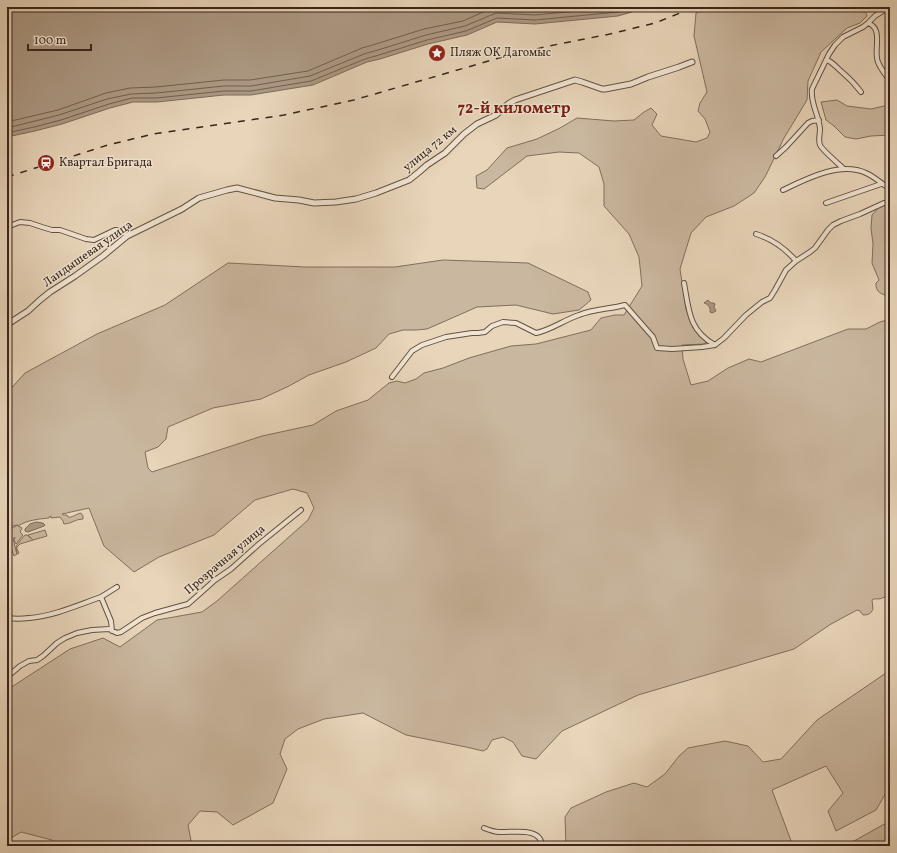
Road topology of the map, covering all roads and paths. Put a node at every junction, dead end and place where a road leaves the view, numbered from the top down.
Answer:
1 (889, 9) edge
2 (868, 23) junction
3 (827, 60) junction
4 (692, 62) dead end
5 (890, 81) edge
6 (861, 92) dead end
7 (819, 120) junction
8 (776, 156) dead end
9 (844, 169) junction
10 (881, 184) junction
11 (890, 189) edge
12 (783, 190) dead end
13 (298, 200) joint
14 (826, 203) dead end
15 (890, 203) edge
16 (7, 227) edge
17 (756, 234) dead end
18 (127, 236) junction
19 (796, 261) junction
20 (684, 283) dead end
21 (7, 323) edge
22 (715, 345) junction
23 (392, 377) dead end
24 (301, 510) dead end
25 (117, 587) dead end
26 (101, 597) junction
27 (7, 618) edge
28 (112, 631) junction
29 (7, 678) edge
30 (484, 828) dead end
31 (542, 846) edge

1 - 2 street
2 - 3 street
2 - 5 street
3 - 6 street
3 - 7 street
4 - 13 street, улица 72 км
7 - 8 street
7 - 9 street
9 - 10 street
9 - 12 street
10 - 11 street
10 - 14 street
13 - 18 street, Ландышевая улица
15 - 19 street
16 - 18 street
17 - 19 street
18 - 21 street, Ландышевая улица
19 - 22 street
20 - 22 street
22 - 23 street
24 - 28 street, Прозрачная улица
25 - 26 street
26 - 27 street
26 - 28 street
28 - 29 street, Прозрачная улица
30 - 31 street

